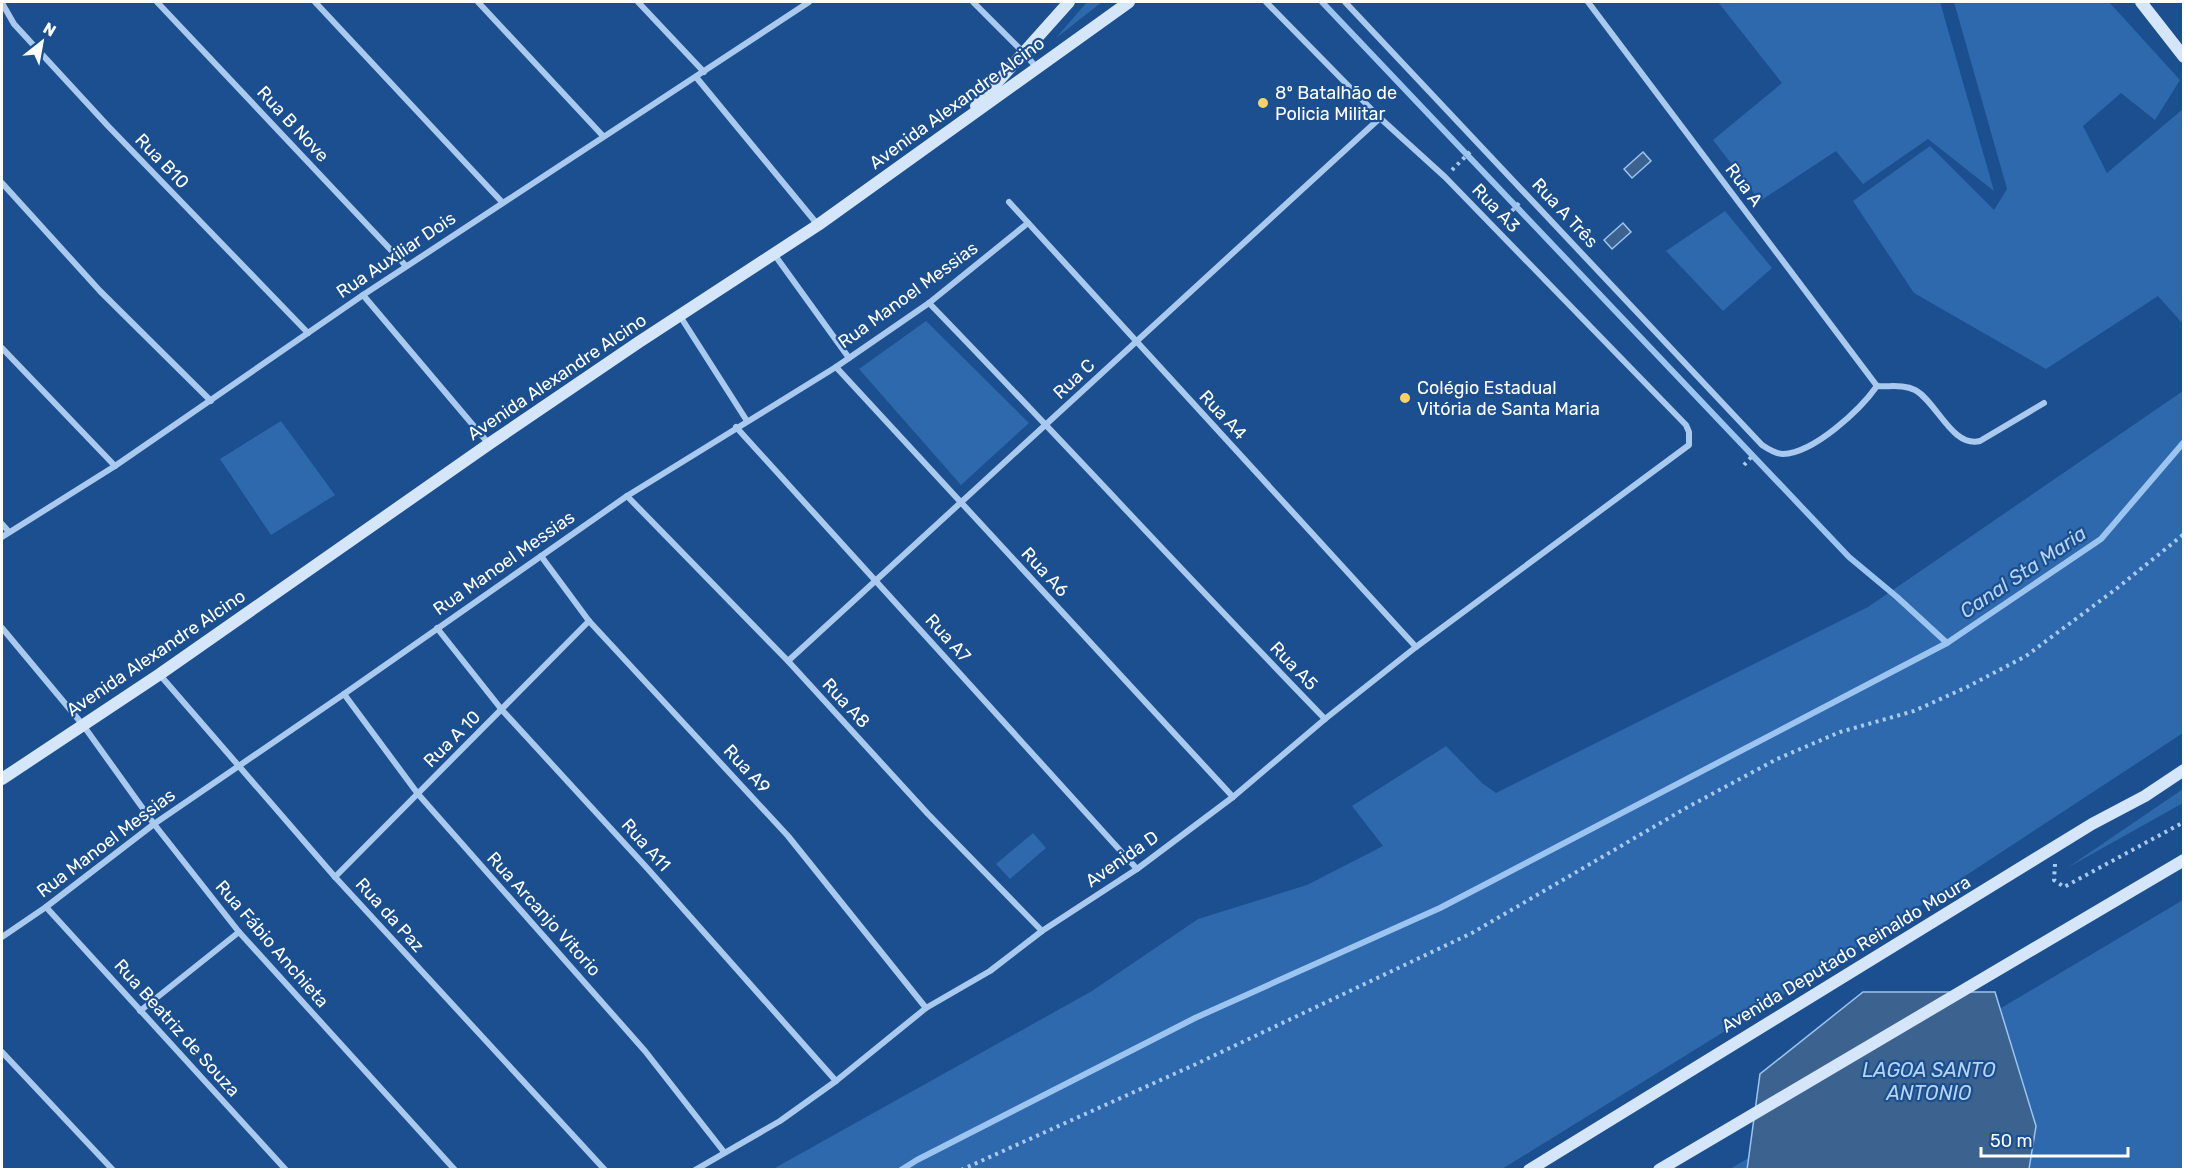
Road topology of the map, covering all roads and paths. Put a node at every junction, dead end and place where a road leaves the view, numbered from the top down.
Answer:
1 (157, 2) edge
2 (315, 2) edge
3 (478, 2) edge
4 (638, 2) edge
5 (809, 2) edge
6 (973, 2) edge
7 (1069, 2) edge
8 (1129, 2) edge
9 (1266, 2) edge
10 (1346, 2) edge
11 (1588, 2) edge
12 (2141, 2) edge
13 (2, 3) edge
14 (799, 4) edge
15 (1023, 52) junction
16 (2184, 57) edge
17 (1037, 68) junction
18 (704, 72) junction
19 (696, 77) junction
20 (1380, 118) junction
21 (964, 120) junction
22 (603, 136) junction
23 (1479, 143) junction
24 (1445, 177) junction
25 (2, 183) edge
26 (1527, 195) junction
27 (502, 202) junction
28 (1009, 202) dead end
29 (1028, 223) junction
30 (818, 225) junction
31 (1495, 229) junction
32 (774, 254) junction
33 (406, 266) junction
34 (363, 295) junction
35 (929, 303) junction
36 (680, 316) junction
37 (308, 333) junction
38 (1136, 342) junction
39 (2, 348) edge
40 (849, 358) junction
41 (836, 368) junction
42 (1877, 386) junction
43 (211, 401) junction
44 (2044, 403) dead end
45 (747, 421) junction
46 (1046, 424) junction
47 (736, 428) junction
48 (489, 444) junction
49 (115, 466) junction
50 (627, 496) junction
51 (961, 502) junction
52 (2, 525) edge
53 (9, 532) junction
54 (2184, 534) edge
55 (2, 537) edge
56 (541, 556) junction
57 (875, 581) junction
58 (589, 621) junction
59 (436, 628) junction
60 (3, 631) edge
61 (1416, 647) junction
62 (788, 661) junction
63 (160, 674) junction
64 (344, 694) junction
65 (502, 710) junction
66 (1325, 719) junction
67 (83, 724) junction
68 (239, 765) junction
69 (2184, 770) edge
70 (2, 779) edge
71 (418, 794) junction
72 (1233, 796) junction
73 (2184, 822) edge
74 (154, 824) junction
75 (2064, 858) dead end
76 (2184, 860) edge
77 (1137, 869) junction
78 (335, 877) junction
79 (46, 907) junction
80 (1042, 931) junction
81 (239, 932) junction
82 (2, 937) edge
83 (926, 1008) junction
84 (140, 1011) junction
85 (2, 1052) edge
86 (836, 1081) junction
87 (724, 1152) junction
88 (113, 1170) edge
89 (286, 1170) edge
90 (455, 1170) edge
91 (605, 1170) edge
92 (695, 1170) edge
93 (961, 1170) edge
94 (1529, 1170) edge
95 (1659, 1170) edge

1 - 33 street, Rua B Nove
2 - 27 street
3 - 22 street
4 - 18 street
5 - 14 street, Rua Auxiliar Dois
6 - 15 street
7 - 15 street
8 - 17 street, Avenida Alexandre Alcino
9 - 20 street, Rua A3
10 - 23 street, Rua A Três
11 - 42 street, Rua A
12 - 16 street
13 - 37 street, Rua B10
14 - 18 street, Rua Auxiliar Dois
15 - 17 street
15 - 21 street
17 - 21 street, Avenida Alexandre Alcino
18 - 19 street, Rua Auxiliar Dois
19 - 22 street, Rua Auxiliar Dois
19 - 30 street
20 - 24 street, Rua A3
20 - 38 street, Rua C
21 - 30 street, Avenida Alexandre Alcino
22 - 27 street, Rua Auxiliar Dois
23 - 24 path
23 - 26 street, Rua A Três
24 - 31 street, Rua A3
25 - 43 street
26 - 31 path
26 - 42 street, Rua A Três
27 - 33 street, Rua Auxiliar Dois
28 - 29 street, Rua A4
29 - 35 street, Rua Manoel Messias
29 - 38 street, Rua A4
30 - 32 street, Avenida Alexandre Alcino
31 - 61 street, Rua A3
32 - 36 street, Avenida Alexandre Alcino
32 - 40 street
33 - 34 street, Rua Auxiliar Dois
34 - 37 street, Rua Auxiliar Dois
34 - 48 street
35 - 40 street, Rua Manoel Messias
35 - 46 street, Rua A5
36 - 45 street
36 - 48 street, Avenida Alexandre Alcino
37 - 43 street, Rua Auxiliar Dois
38 - 46 street, Rua C
38 - 61 street, Rua A4
39 - 49 street
40 - 41 street, Rua Manoel Messias
41 - 45 street, Rua Manoel Messias
41 - 51 street, Rua A6
42 - 44 street
43 - 49 street, Rua Auxiliar Dois
45 - 47 street, Rua Manoel Messias
46 - 51 street, Rua C
46 - 66 street, Rua A5
47 - 50 street, Rua Manoel Messias
47 - 57 street, Rua A7
48 - 63 street, Avenida Alexandre Alcino
49 - 53 street, Rua Auxiliar Dois
50 - 56 street, Rua Manoel Messias
50 - 62 street, Rua A8
51 - 57 street, Rua C
51 - 72 street, Rua A6
52 - 53 street
53 - 55 street, Rua Auxiliar Dois
54 - 93 path
56 - 58 street, Rua A9
56 - 59 street, Rua Manoel Messias
57 - 62 street, Rua C
57 - 77 street, Rua A7
58 - 65 street, Rua A 10
58 - 83 street, Rua A9
59 - 64 street, Rua Manoel Messias
59 - 65 street, Rua A11
60 - 67 street, Rua Fábio Anchieta
61 - 66 street
62 - 80 street, Rua A8
63 - 67 street, Avenida Alexandre Alcino
63 - 68 street, Rua da Paz
64 - 68 street, Rua Manoel Messias
64 - 71 street, Rua Arcanjo Vitorio
65 - 71 street, Rua A 10
65 - 86 street, Rua A11
66 - 72 street, Avenida D
67 - 70 street, Avenida Alexandre Alcino
67 - 74 street, Rua Fábio Anchieta
68 - 74 street, Rua Manoel Messias
68 - 78 street, Rua da Paz
69 - 94 street, Avenida Deputado Reinaldo Moura
71 - 78 street, Rua A 10
71 - 87 street, Rua Arcanjo Vitorio
72 - 77 street, Avenida D
73 - 75 path
74 - 79 street, Rua Manoel Messias
74 - 81 street, Rua Fábio Anchieta
76 - 95 street
77 - 80 street, Avenida D
78 - 91 street, Rua da Paz
79 - 82 street, Rua Manoel Messias
79 - 84 street, Rua Beatriz de Souza
80 - 83 street, Avenida D
81 - 84 street
81 - 90 street, Rua Fábio Anchieta
83 - 86 street, Avenida D
84 - 89 street, Rua Beatriz de Souza
85 - 88 street
86 - 87 street, Avenida D
87 - 92 street, Avenida D

